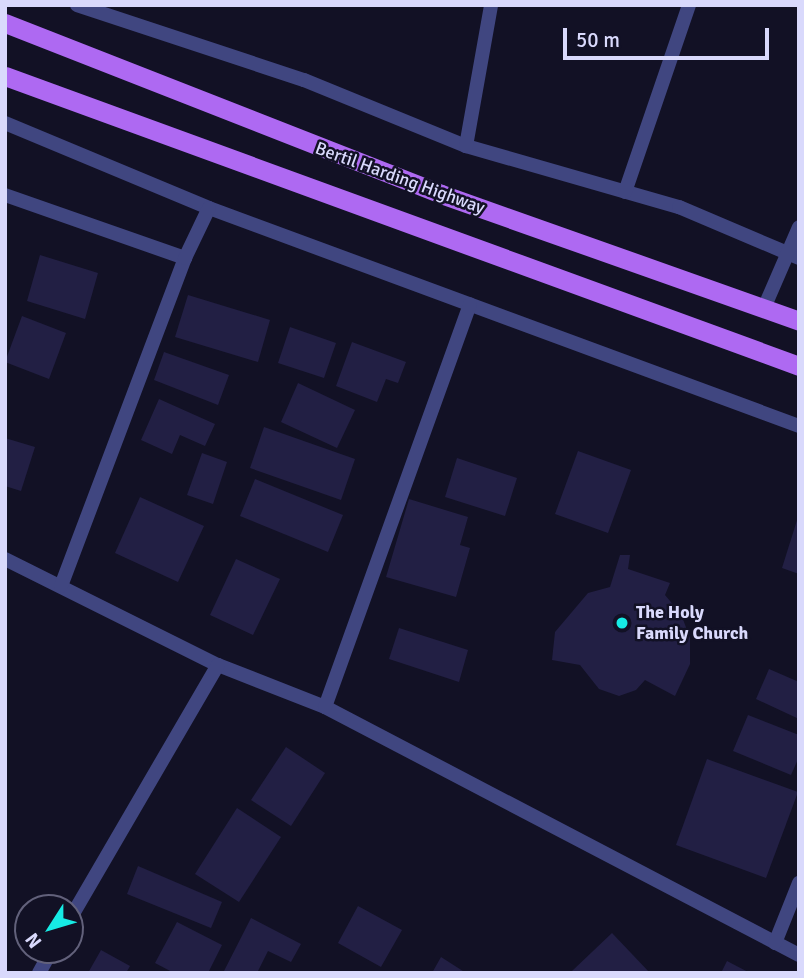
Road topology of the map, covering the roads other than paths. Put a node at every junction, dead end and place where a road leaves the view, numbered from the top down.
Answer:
1 (77, 5) edge
2 (491, 5) edge
3 (689, 5) edge
4 (5, 23) edge
5 (5, 76) edge
6 (5, 123) edge
7 (466, 146) junction
8 (625, 192) junction
9 (5, 195) edge
10 (209, 208) junction
11 (799, 227) edge
12 (793, 255) edge
13 (185, 258) junction
14 (470, 304) junction
15 (764, 308) junction
16 (799, 321) edge
17 (799, 366) edge
18 (799, 426) edge
19 (5, 559) edge
20 (61, 586) junction
21 (218, 665) junction
22 (325, 707) junction
23 (799, 883) edge
24 (84, 895) edge
25 (775, 943) junction
26 (799, 956) edge

1 - 7 street
2 - 7 street
3 - 8 street
4 - 15 main road, Bertil Harding Highway
5 - 17 main road
6 - 10 street
7 - 8 street
8 - 12 street
9 - 13 street
10 - 13 street
10 - 14 street
11 - 12 street
12 - 15 street
13 - 20 street
14 - 18 street
14 - 22 street
15 - 16 main road, Bertil Harding Highway
19 - 20 street
20 - 21 street
21 - 22 street
21 - 24 street
22 - 25 street
23 - 25 street
25 - 26 street

